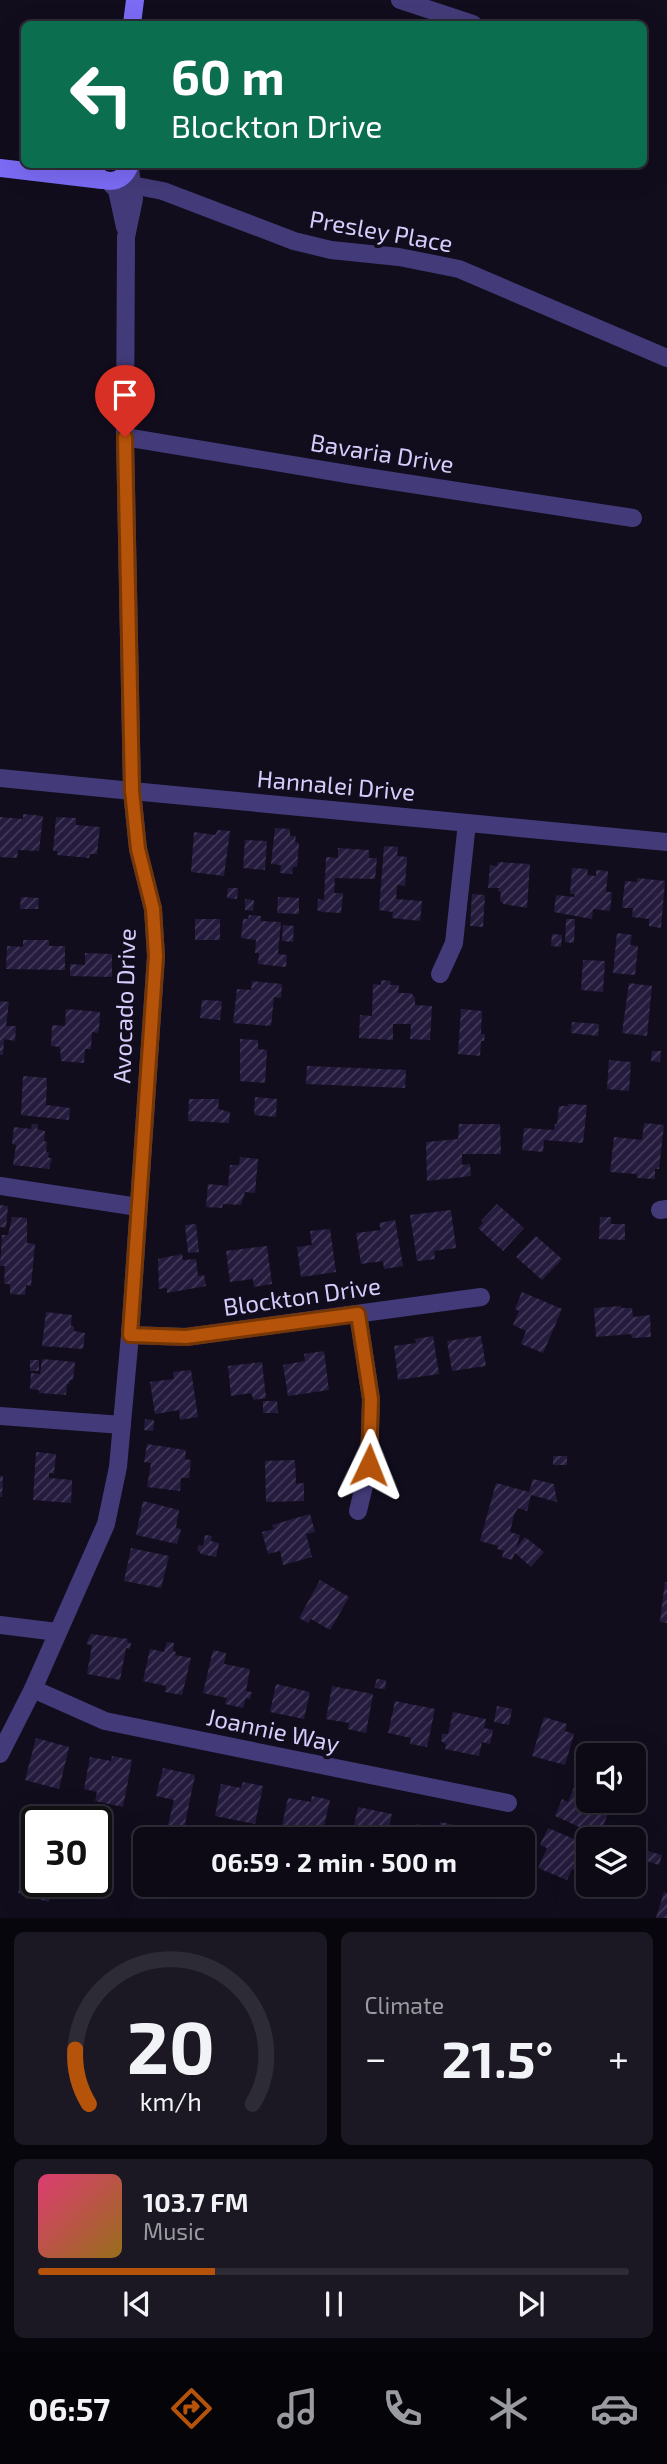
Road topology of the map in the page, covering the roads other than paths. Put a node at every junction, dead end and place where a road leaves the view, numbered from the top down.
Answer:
1 (135, 0) edge
2 (400, 0) edge
3 (132, 21) edge
4 (464, 21) edge
5 (21, 165) edge
6 (1, 168) edge
7 (92, 168) edge
8 (131, 171) edge
9 (109, 181) junction
10 (126, 237) junction
11 (667, 358) edge
12 (125, 437) junction
13 (633, 518) dead end
14 (0, 778) edge
15 (132, 791) junction
16 (467, 823) junction
17 (667, 842) edge
18 (440, 974) dead end
19 (0, 1186) edge
20 (138, 1207) junction
21 (481, 1297) dead end
22 (358, 1314) junction
23 (130, 1335) junction
24 (0, 1416) edge
25 (122, 1425) junction
26 (358, 1511) dead end
27 (0, 1625) edge
28 (57, 1632) junction
29 (33, 1689) junction
30 (0, 1754) edge
31 (508, 1803) dead end

1 - 3 main road
2 - 4 street
5 - 6 main road
6 - 9 main road
7 - 9 main road
8 - 9 main road
8 - 10 street, Avocado Drive
8 - 11 street, Presley Place
9 - 10 street, Avocado Drive
10 - 12 street, Avocado Drive
12 - 13 street, Bavaria Drive
12 - 15 street, Avocado Drive
14 - 15 street, Hannalei Drive
15 - 16 street, Hannalei Drive
15 - 20 street, Avocado Drive
16 - 17 street, Hannalei Drive
16 - 18 street
19 - 20 street
20 - 23 street, Avocado Drive
21 - 22 street, Blockton Drive
22 - 23 street, Blockton Drive
22 - 26 street
23 - 25 street, Avocado Drive
24 - 25 street
25 - 28 street, Avocado Drive
27 - 28 street
28 - 29 street, Avocado Drive
29 - 30 street, Avocado Drive
29 - 31 street, Joannie Way

